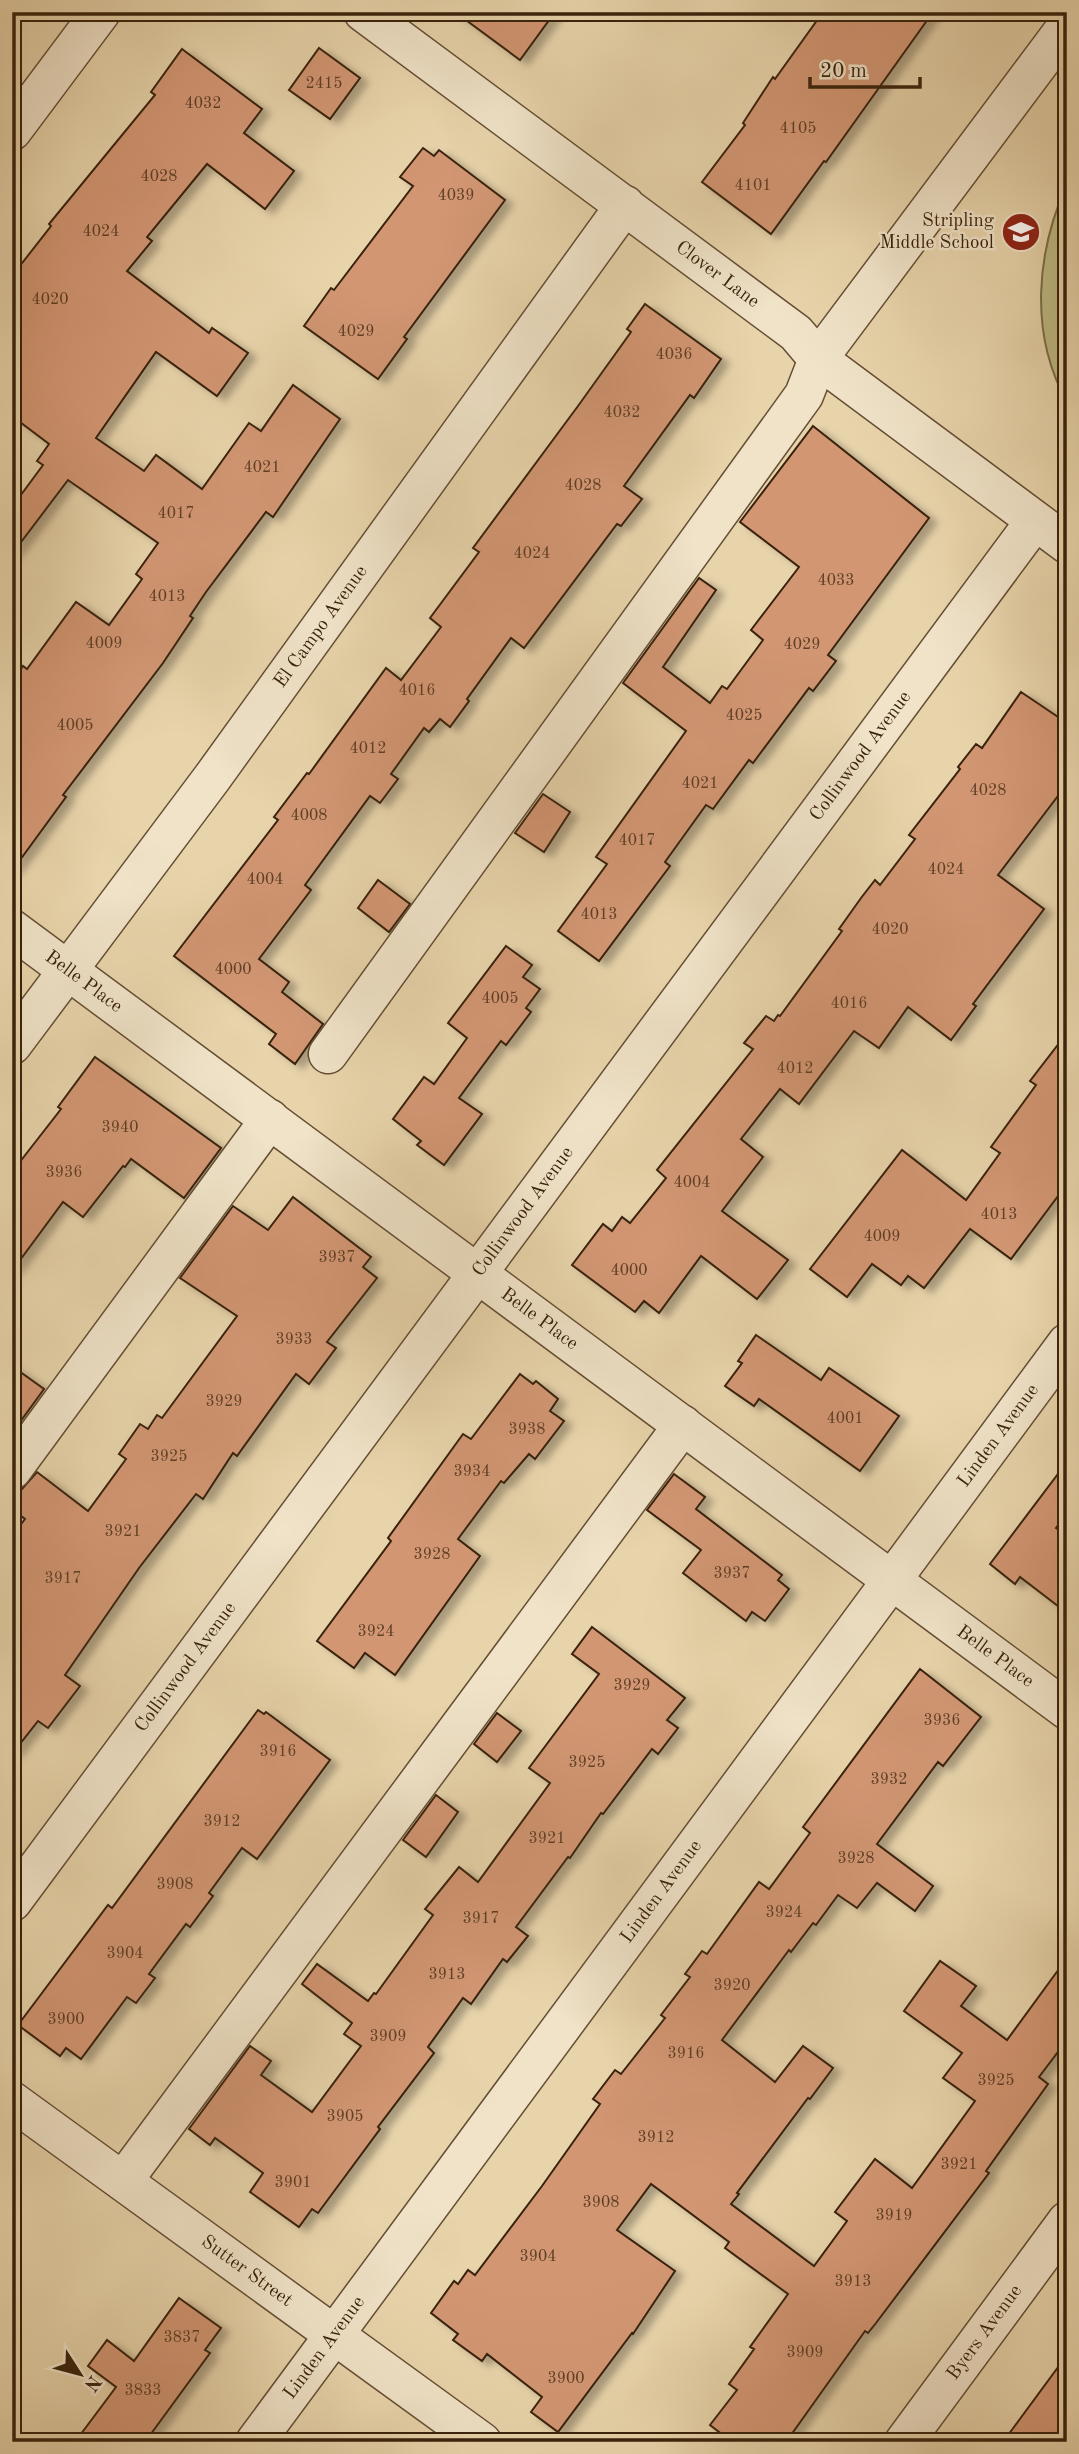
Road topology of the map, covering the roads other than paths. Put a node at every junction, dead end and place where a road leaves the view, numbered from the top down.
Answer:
1 (101, 12) edge
2 (363, 12) edge
3 (1067, 26) edge
4 (12, 131) edge
5 (625, 205) junction
6 (818, 359) junction
7 (1035, 521) junction
8 (1067, 544) edge
9 (12, 929) edge
10 (68, 970) junction
11 (12, 1045) edge
12 (328, 1054) dead end
13 (270, 1119) junction
14 (478, 1274) junction
15 (1067, 1343) edge
16 (683, 1425) junction
17 (12, 1470) edge
18 (892, 1580) junction
19 (1067, 1710) edge
20 (12, 1902) edge
21 (12, 2101) edge
22 (123, 2182) junction
23 (1067, 2221) edge
24 (334, 2335) junction
25 (256, 2442) edge
26 (482, 2442) edge
27 (904, 2442) edge

1 - 4 street
2 - 5 street, Clover Lane
3 - 6 street
5 - 6 street, Clover Lane
5 - 10 street, El Campo Avenue
6 - 7 street, Clover Lane
6 - 12 street
7 - 8 street, Clover Lane
7 - 14 street, Collinwood Avenue
9 - 10 street, Belle Place
10 - 11 street, El Campo Avenue
10 - 13 street, Belle Place
13 - 14 street, Belle Place
13 - 17 street
14 - 16 street, Belle Place
14 - 20 street, Collinwood Avenue
15 - 18 street, Linden Avenue
16 - 18 street, Belle Place
16 - 22 street
18 - 19 street, Belle Place
18 - 24 street, Linden Avenue
21 - 22 street, Sutter Street
22 - 24 street, Sutter Street
23 - 27 street, Byers Avenue
24 - 25 street, Linden Avenue
24 - 26 street, Sutter Street

